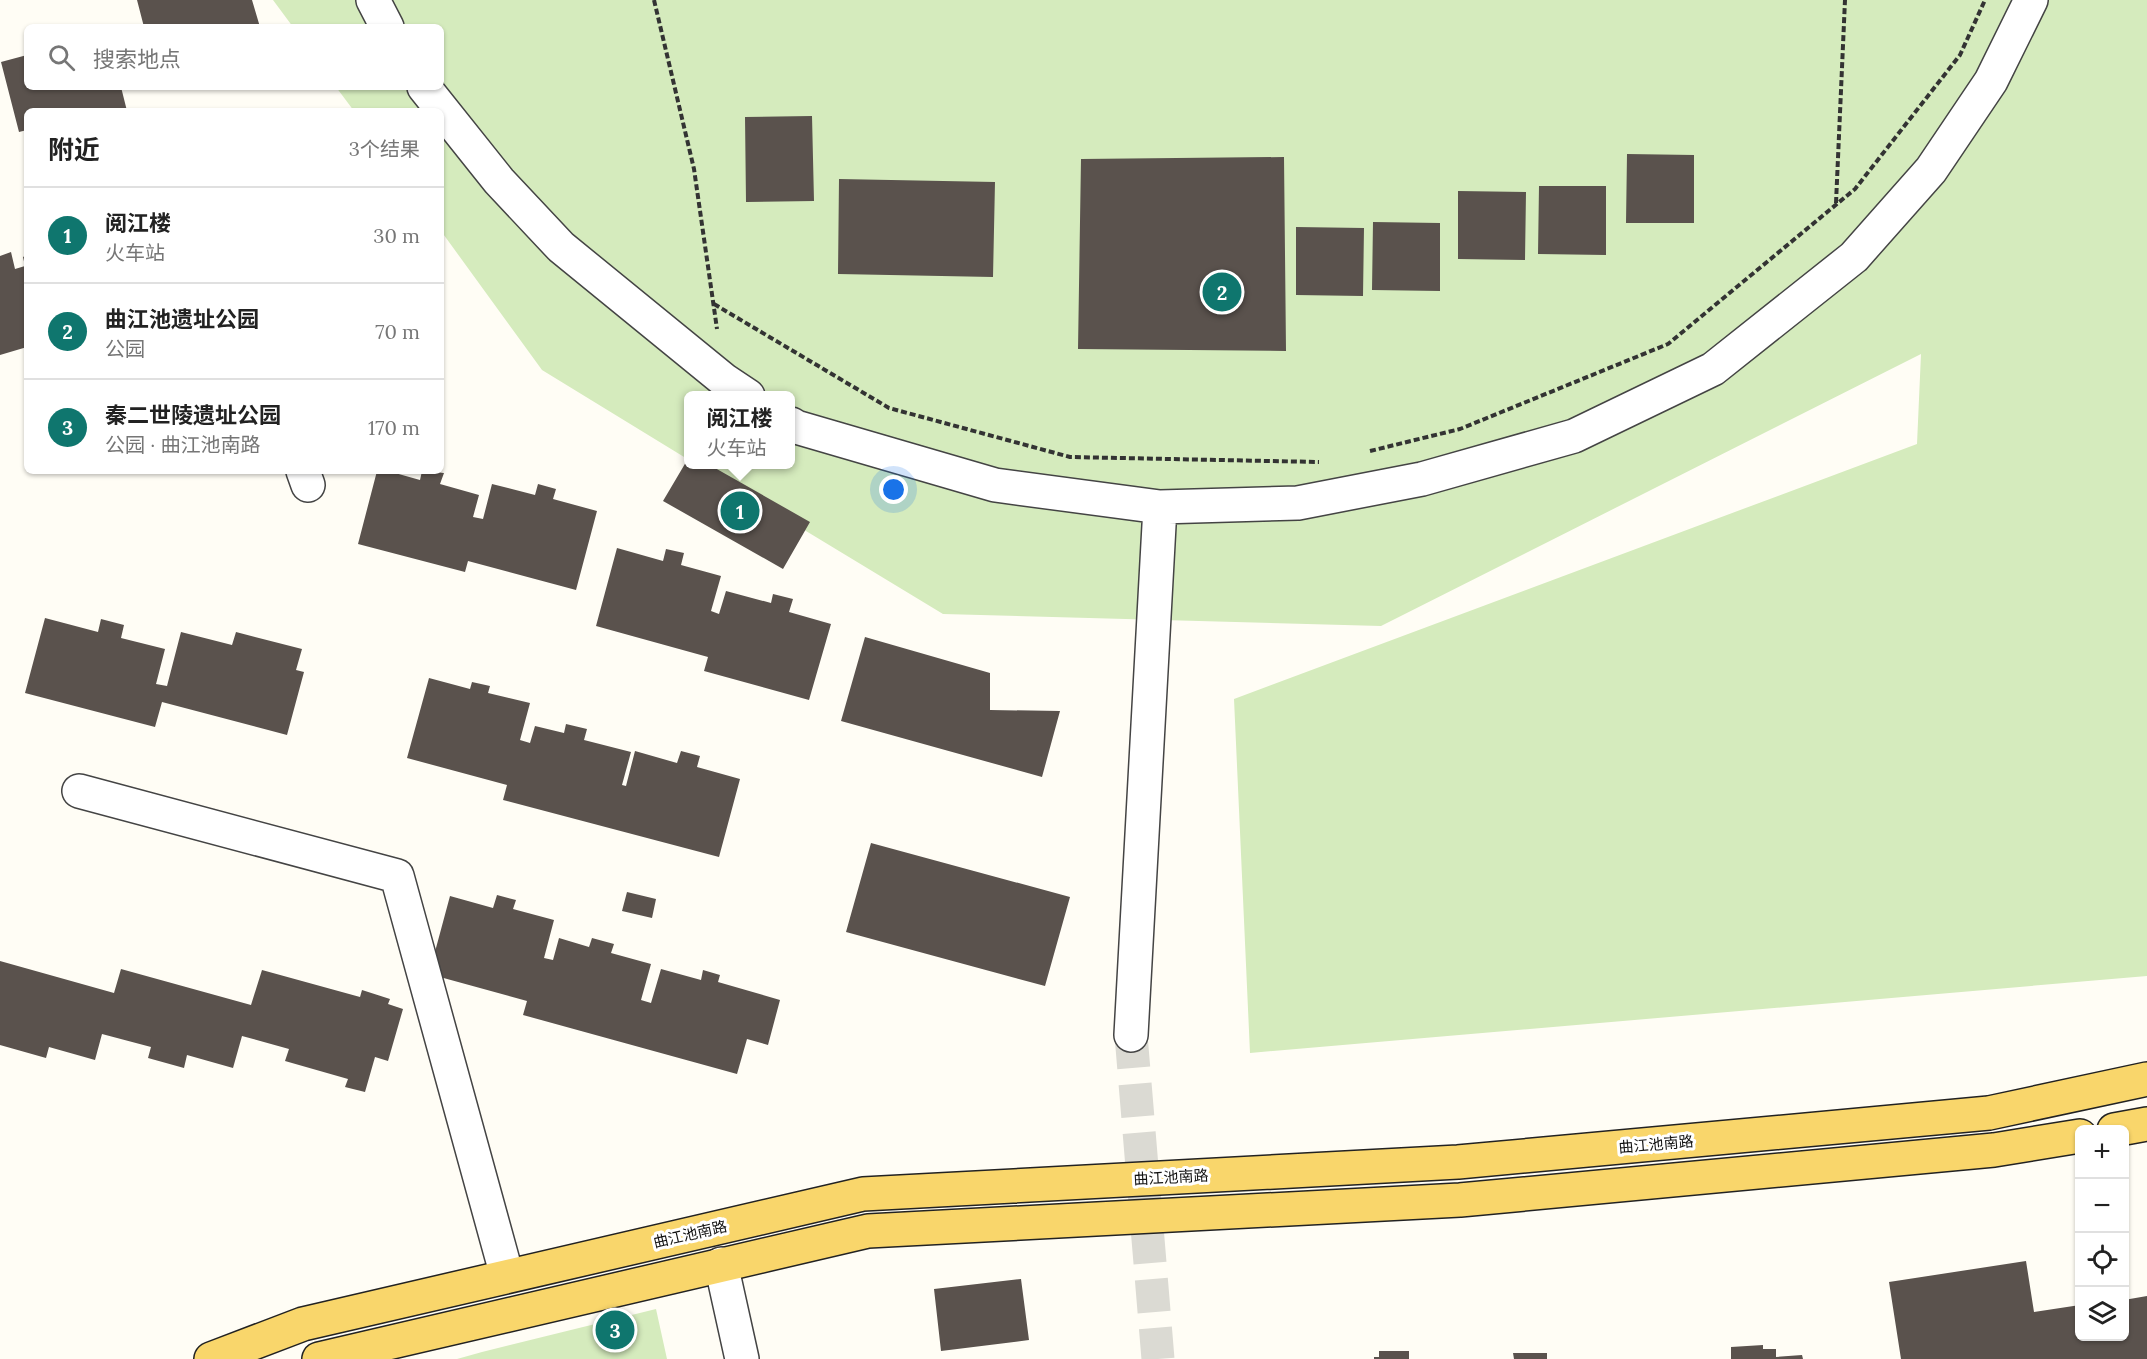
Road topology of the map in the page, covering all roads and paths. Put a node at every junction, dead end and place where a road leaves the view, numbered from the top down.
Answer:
1 (374, 0) edge
2 (654, 0) edge
3 (1845, 0) edge
4 (1985, 0) edge
5 (2031, 0) edge
6 (386, 24) edge
7 (426, 90) edge
8 (441, 108) edge
9 (444, 112) edge
10 (1836, 204) junction
11 (714, 304) junction
12 (736, 388) edge
13 (795, 426) edge
14 (1361, 454) dead end
15 (1328, 462) dead end
16 (1160, 507) junction
17 (79, 791) dead end
18 (1131, 1035) tunnel mouth
19 (2147, 1079) edge
20 (2147, 1124) edge
21 (2129, 1127) edge
22 (2075, 1137) edge
23 (721, 1264) junction
24 (507, 1276) junction
25 (735, 1358) edge
26 (211, 1359) edge
27 (319, 1359) edge

1 - 6 street
2 - 11 path
3 - 10 path
4 - 10 path
5 - 16 street
7 - 8 street
9 - 12 street
10 - 14 path
11 - 12 path
11 - 15 path
13 - 16 street
16 - 18 street
17 - 24 street
19 - 24 main road, 曲江池南路
20 - 21 main road
22 - 23 main road
23 - 25 street
23 - 27 main road
24 - 26 main road, 曲江池南路

